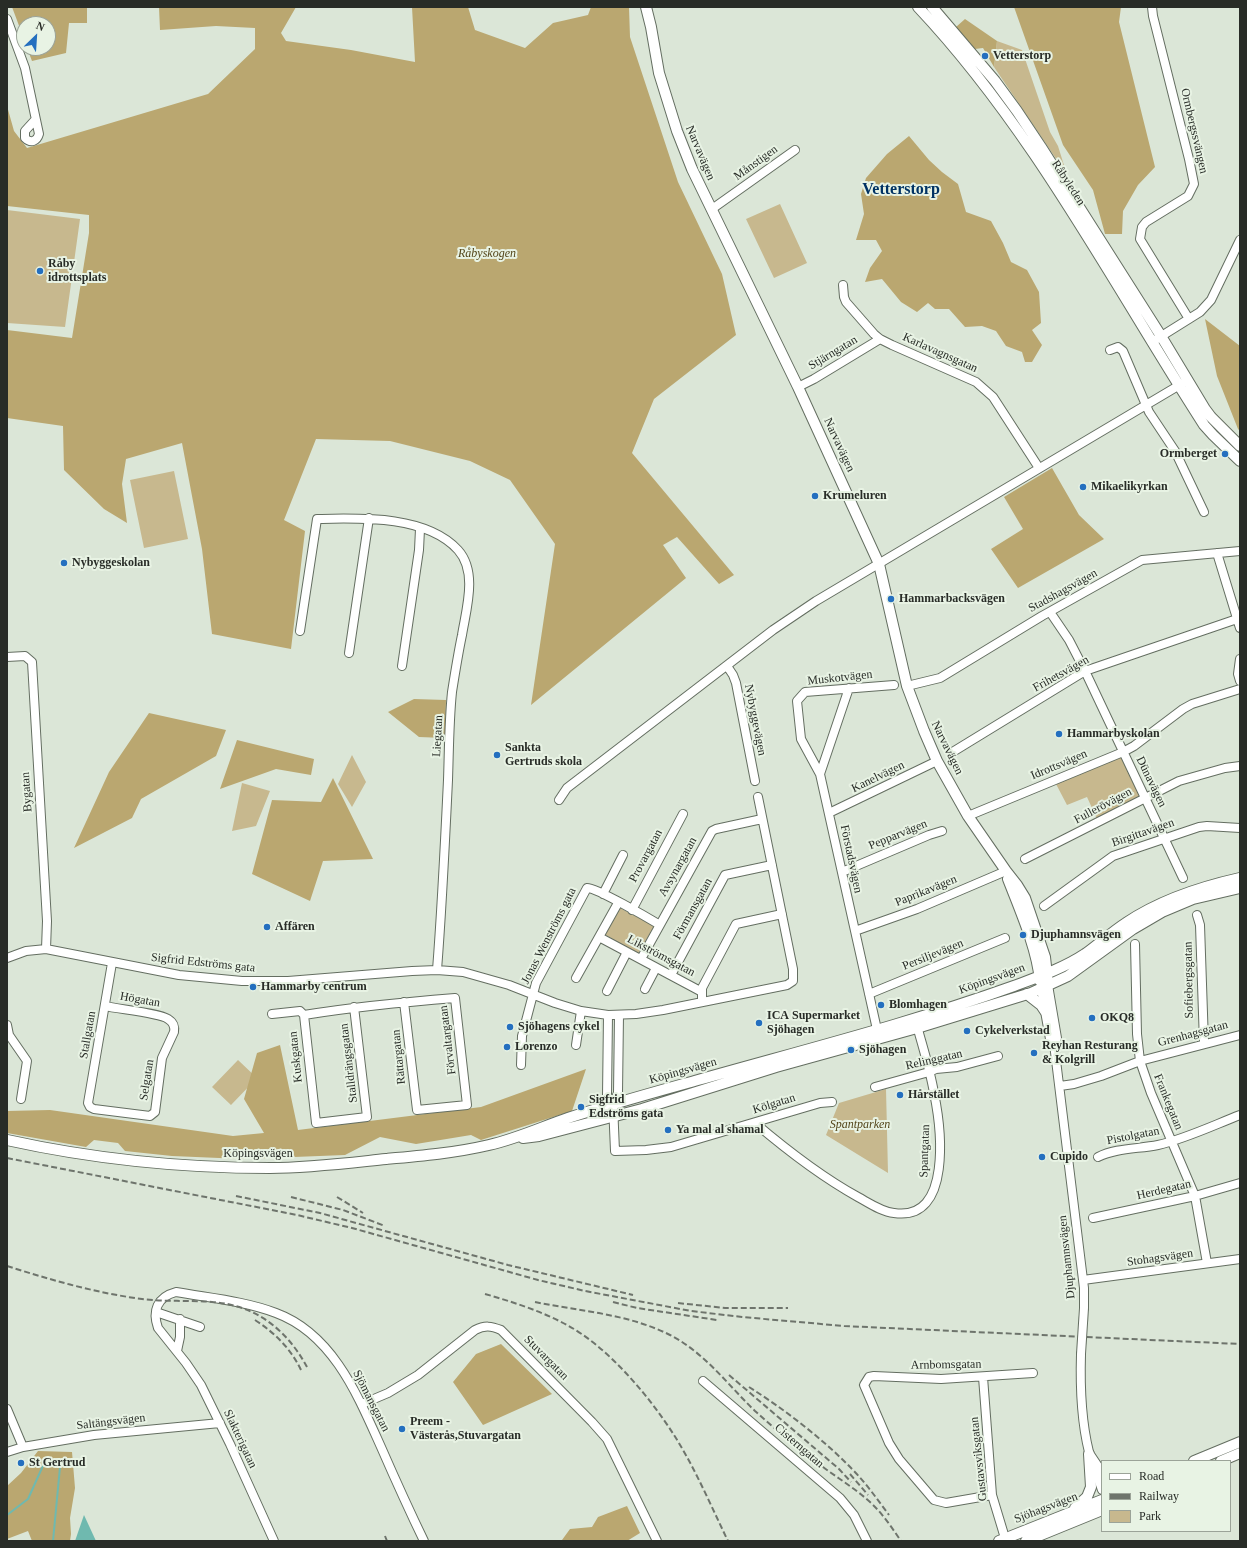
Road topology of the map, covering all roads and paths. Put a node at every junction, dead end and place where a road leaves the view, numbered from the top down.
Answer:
1 (646, 7) edge
2 (651, 7) edge
3 (918, 7) edge
4 (932, 7) edge
5 (1152, 7) edge
6 (7, 19) edge
7 (651, 27) junction
8 (35, 120) dead end
9 (795, 150) dead end
10 (712, 210) junction
11 (1240, 240) edge
12 (843, 285) dead end
13 (1189, 319) junction
14 (1161, 336) junction
15 (880, 339) junction
16 (1152, 342) junction
17 (1110, 350) dead end
18 (1183, 383) junction
19 (798, 387) junction
20 (1147, 405) junction
21 (1240, 446) edge
22 (1240, 461) edge
23 (1039, 468) junction
24 (1204, 512) dead end
25 (369, 518) junction
26 (420, 529) junction
27 (1240, 551) edge
28 (1217, 553) junction
29 (879, 564) junction
30 (1050, 612) junction
31 (1237, 619) junction
32 (1240, 628) edge
33 (300, 631) dead end
34 (349, 653) dead end
35 (7, 657) edge
36 (1240, 659) edge
37 (402, 666) dead end
38 (726, 666) junction
39 (1085, 671) junction
40 (1240, 681) edge
41 (894, 685) dead end
42 (907, 686) junction
43 (849, 688) junction
44 (1240, 689) edge
45 (1123, 752) junction
46 (951, 753) dead end
47 (937, 761) junction
48 (1240, 766) edge
49 (820, 774) junction
50 (755, 780) dead end
51 (758, 797) dead end
52 (1145, 797) junction
53 (560, 800) dead end
54 (683, 814) dead end
55 (829, 814) junction
56 (968, 816) junction
57 (762, 819) junction
58 (1240, 828) edge
59 (942, 831) dead end
60 (1164, 838) junction
61 (623, 855) dead end
62 (1025, 859) dead end
63 (772, 865) junction
64 (1006, 871) junction
65 (842, 872) junction
66 (1183, 878) dead end
67 (1240, 878) edge
68 (1240, 888) edge
69 (603, 894) junction
70 (618, 903) junction
71 (1044, 906) dead end
72 (632, 910) junction
73 (782, 914) junction
74 (1197, 915) dead end
75 (660, 925) junction
76 (855, 931) junction
77 (599, 937) junction
78 (1005, 938) dead end
79 (1136, 944) dead end
80 (46, 949) junction
81 (627, 952) junction
82 (1034, 952) junction
83 (7, 958) edge
84 (641, 959) junction
85 (112, 963) junction
86 (656, 968) junction
87 (437, 970) junction
88 (671, 975) junction
89 (576, 978) dead end
90 (1044, 981) junction
91 (1023, 982) junction
92 (645, 989) dead end
93 (607, 991) dead end
94 (702, 992) junction
95 (532, 994) junction
96 (869, 994) junction
97 (1027, 994) junction
98 (404, 1002) junction
99 (702, 1002) junction
100 (993, 1005) junction
101 (105, 1006) junction
102 (354, 1007) junction
103 (582, 1011) junction
104 (1045, 1011) junction
105 (272, 1014) dead end
106 (608, 1014) junction
107 (304, 1015) junction
108 (619, 1015) junction
109 (170, 1020) joint
110 (916, 1023) junction
111 (7, 1025) edge
112 (878, 1034) junction
113 (1240, 1035) edge
114 (1204, 1043) junction
115 (1054, 1044) junction
116 (576, 1045) dead end
117 (998, 1056) dead end
118 (1140, 1061) junction
119 (521, 1065) dead end
120 (929, 1072) junction
121 (1060, 1086) junction
122 (875, 1087) dead end
123 (21, 1099) dead end
124 (832, 1102) dead end
125 (613, 1104) junction
126 (416, 1110) joint
127 (1240, 1115) edge
128 (144, 1116) joint
129 (614, 1117) junction
130 (316, 1123) joint
131 (755, 1123) junction
132 (7, 1140) edge
133 (509, 1140) junction
134 (1171, 1141) junction
135 (1098, 1157) dead end
136 (1240, 1183) edge
137 (1195, 1196) junction
138 (1093, 1218) dead end
139 (1240, 1259) edge
140 (1207, 1263) junction
141 (1083, 1280) junction
142 (156, 1315) junction
143 (180, 1319) junction
144 (200, 1327) dead end
145 (177, 1351) junction
146 (1033, 1373) dead end
147 (983, 1377) junction
148 (703, 1380) dead end
149 (362, 1404) junction
150 (7, 1409) edge
151 (220, 1423) junction
152 (1240, 1442) edge
153 (23, 1446) junction
154 (1240, 1446) edge
155 (1224, 1448) junction
156 (7, 1452) edge
157 (1240, 1453) edge
158 (1089, 1454) junction
159 (1196, 1460) edge
160 (1223, 1460) edge
161 (1101, 1472) edge
162 (1101, 1487) edge
163 (992, 1495) junction
164 (1101, 1500) edge
165 (1101, 1504) edge
166 (1101, 1510) edge
167 (1068, 1513) junction
168 (1047, 1532) junction
169 (1003, 1540) edge
170 (274, 1541) edge
171 (424, 1541) edge
172 (657, 1541) edge
173 (867, 1541) edge
174 (1026, 1541) edge

1 - 7 main road, Narvavägen
2 - 7 main road, Narvavägen
3 - 16 main road, Råbyleden
4 - 14 main road, Råbyleden
5 - 13 street, Ormbergssvängen
6 - 8 street
7 - 10 main road, Narvavägen
9 - 10 street, Månstigen
10 - 19 main road, Narvavägen
11 - 13 street
12 - 15 street, Karlavagnsgatan
13 - 14 street
14 - 16 street
14 - 18 main road, Råbyleden
15 - 19 street, Stjärngatan
15 - 23 street, Karlavagnsgatan
16 - 18 main road, Råbyleden
17 - 20 street
18 - 20 street
18 - 21 main road
18 - 22 main road
19 - 29 main road, Narvavägen
20 - 23 street
20 - 24 street
23 - 29 street
25 - 26 street, Liegatan
25 - 33 street, Liegatan
25 - 34 street
26 - 37 street
26 - 87 street, Liegatan
27 - 28 street, Stadshagsvägen
28 - 30 street, Stadshagsvägen
28 - 31 street
29 - 38 street
29 - 42 main road, Narvavägen
30 - 39 street, Dünavägen
30 - 42 street, Stadshagsvägen
31 - 32 street
31 - 39 street, Frihetsvägen
35 - 80 street, Bygatan
36 - 40 street
38 - 50 street, Nybyggevägen
38 - 53 street
39 - 45 street, Dünavägen
39 - 46 street, Frihetsvägen
41 - 43 street, Muskotvägen
42 - 47 main road, Narvavägen
43 - 49 street
43 - 49 street, Muskotvägen
44 - 45 street, Idrottsvägen
45 - 52 street, Dünavägen
45 - 56 street, Idrottsvägen
47 - 55 street, Kanelvägen
47 - 56 main road, Narvavägen
48 - 52 street, Fullerövägen
49 - 55 street, Förstadsvägen
51 - 57 street, Sigfrid Edströms gata
52 - 60 street, Dünavägen
52 - 62 street, Fullerövägen
54 - 72 street, Provargatan
55 - 65 street, Förstadsvägen
56 - 64 main road, Narvavägen
57 - 63 street, Sigfrid Edströms gata
57 - 75 street, Avsynargatan
58 - 60 street, Birgittavägen
59 - 65 street, Pepparvägen
60 - 66 street, Dünavägen
60 - 71 street, Birgittavägen
61 - 69 street
63 - 73 street, Sigfrid Edströms gata
63 - 88 street, Förmansgatan
64 - 76 street, Paprikavägen
64 - 82 main road, Narvavägen
64 - 90 main road, Narvavägen
65 - 76 street, Förstadsvägen
67 - 90 main road
68 - 90 main road, Köpingsvägen
69 - 70 street
69 - 95 street, Jonas Wenströms gata
70 - 72 street
70 - 77 street
72 - 75 street
73 - 94 street
73 - 99 street, Sigfrid Edströms gata
74 - 114 street, Sofiebergsgatan
75 - 84 street, Avsynargatan
76 - 96 street, Förstadsvägen
77 - 81 street, Likströmsgatan
77 - 89 street
78 - 96 street, Persiljevägen
79 - 118 street, Frankegatan
80 - 83 street, Sigfrid Edströms gata
80 - 85 street, Sigfrid Edströms gata
81 - 84 street, Likströmsgatan
81 - 93 street
82 - 90 main road, Narvavägen
82 - 91 main road
84 - 86 street, Likströmsgatan
85 - 87 street, Sigfrid Edströms gata
85 - 101 street, Stallgatan
86 - 88 street, Likströmsgatan
86 - 92 street
87 - 95 street, Sigfrid Edströms gata
88 - 94 street, Likströmsgatan
90 - 91 main road, Köpingsvägen
90 - 97 main road, Köpingsvägen
90 - 100 main road
90 - 104 street, Djuphamnsvägen
90 - 115 street, Djuphamnsvägen
91 - 110 main road, Köpingsvägen
94 - 99 street, Likströmsgatan
95 - 103 street, Sigfrid Edströms gata
95 - 119 street, Jonas Wenströms gata
96 - 112 street, Förstadsvägen
97 - 100 main road, Köpingsvägen
97 - 104 main road
98 - 102 street, Kuskgatan
98 - 126 street, Rättargatan
98 - 126 street, Förvaltargatan
99 - 108 street, Sigfrid Edströms gata
100 - 110 main road, Köpingsvägen
101 - 109 street, Högatan
101 - 128 street, Stallgatan
102 - 107 street, Kuskgatan
102 - 130 street, Stalldrängsgatan
103 - 106 street, Sigfrid Edströms gata
103 - 116 street
104 - 115 street, Djuphamnsvägen
105 - 107 street
106 - 108 street, Sigfrid Edströms gata
106 - 125 street
107 - 130 street, Kuskgatan
108 - 125 street
109 - 128 street, Selgatan
110 - 112 main road, Köpingsvägen
110 - 120 street, Spantgatan
111 - 123 street
112 - 125 main road, Köpingsvägen
112 - 129 main road, Köpingsvägen
113 - 114 street, Grenhagsgatan
114 - 118 street, Grenhagsgatan
115 - 121 street, Djuphamnsvägen
117 - 120 street, Relinggatan
118 - 121 street, Grenhagsgatan
118 - 134 street, Frankegatan
120 - 122 street, Relinggatan
120 - 131 street, Spantgatan
121 - 141 street, Djuphamnsvägen
124 - 131 street, Kölgatan
125 - 129 street
125 - 133 main road, Köpingsvägen
127 - 134 street, Pistolgatan
129 - 131 street, Kölgatan
129 - 133 main road, Köpingsvägen
132 - 133 main road, Köpingsvägen
134 - 135 street, Pistolgatan
134 - 137 street, Frankegatan
136 - 137 street, Herdegatan
137 - 138 street, Herdegatan
137 - 140 street, Frankegatan
139 - 140 street, Stohagsvägen
140 - 141 street, Stohagsvägen
141 - 158 street, Djuphamnsvägen, bridge
142 - 143 street
142 - 145 street, Slakterigatan
142 - 149 street, Sjömansgatan
143 - 144 street
143 - 145 street
145 - 151 street, Slakterigatan
146 - 147 street, Arnbomsgatan
147 - 163 street, Gustavsviksgatan
147 - 163 street, Arnbomsgatan
148 - 173 street, Cisterngatan
149 - 171 street, Sjömansgatan
149 - 172 street, Stuvargatan
150 - 153 street
151 - 153 street, Saltängsvägen
151 - 170 street, Slakterigatan
152 - 155 main road
153 - 156 street, Saltängsvägen
154 - 155 main road
155 - 159 main road
157 - 160 main road
158 - 161 main road
158 - 162 street, Djuphamnsvägen
158 - 167 main road
163 - 169 street, Gustavsviksgatan
164 - 167 main road, Sjöhagsvägen
165 - 168 main road
166 - 168 main road, Sjöhagsvägen
167 - 169 main road, Sjöhagsvägen
168 - 174 main road, Sjöhagsvägen

